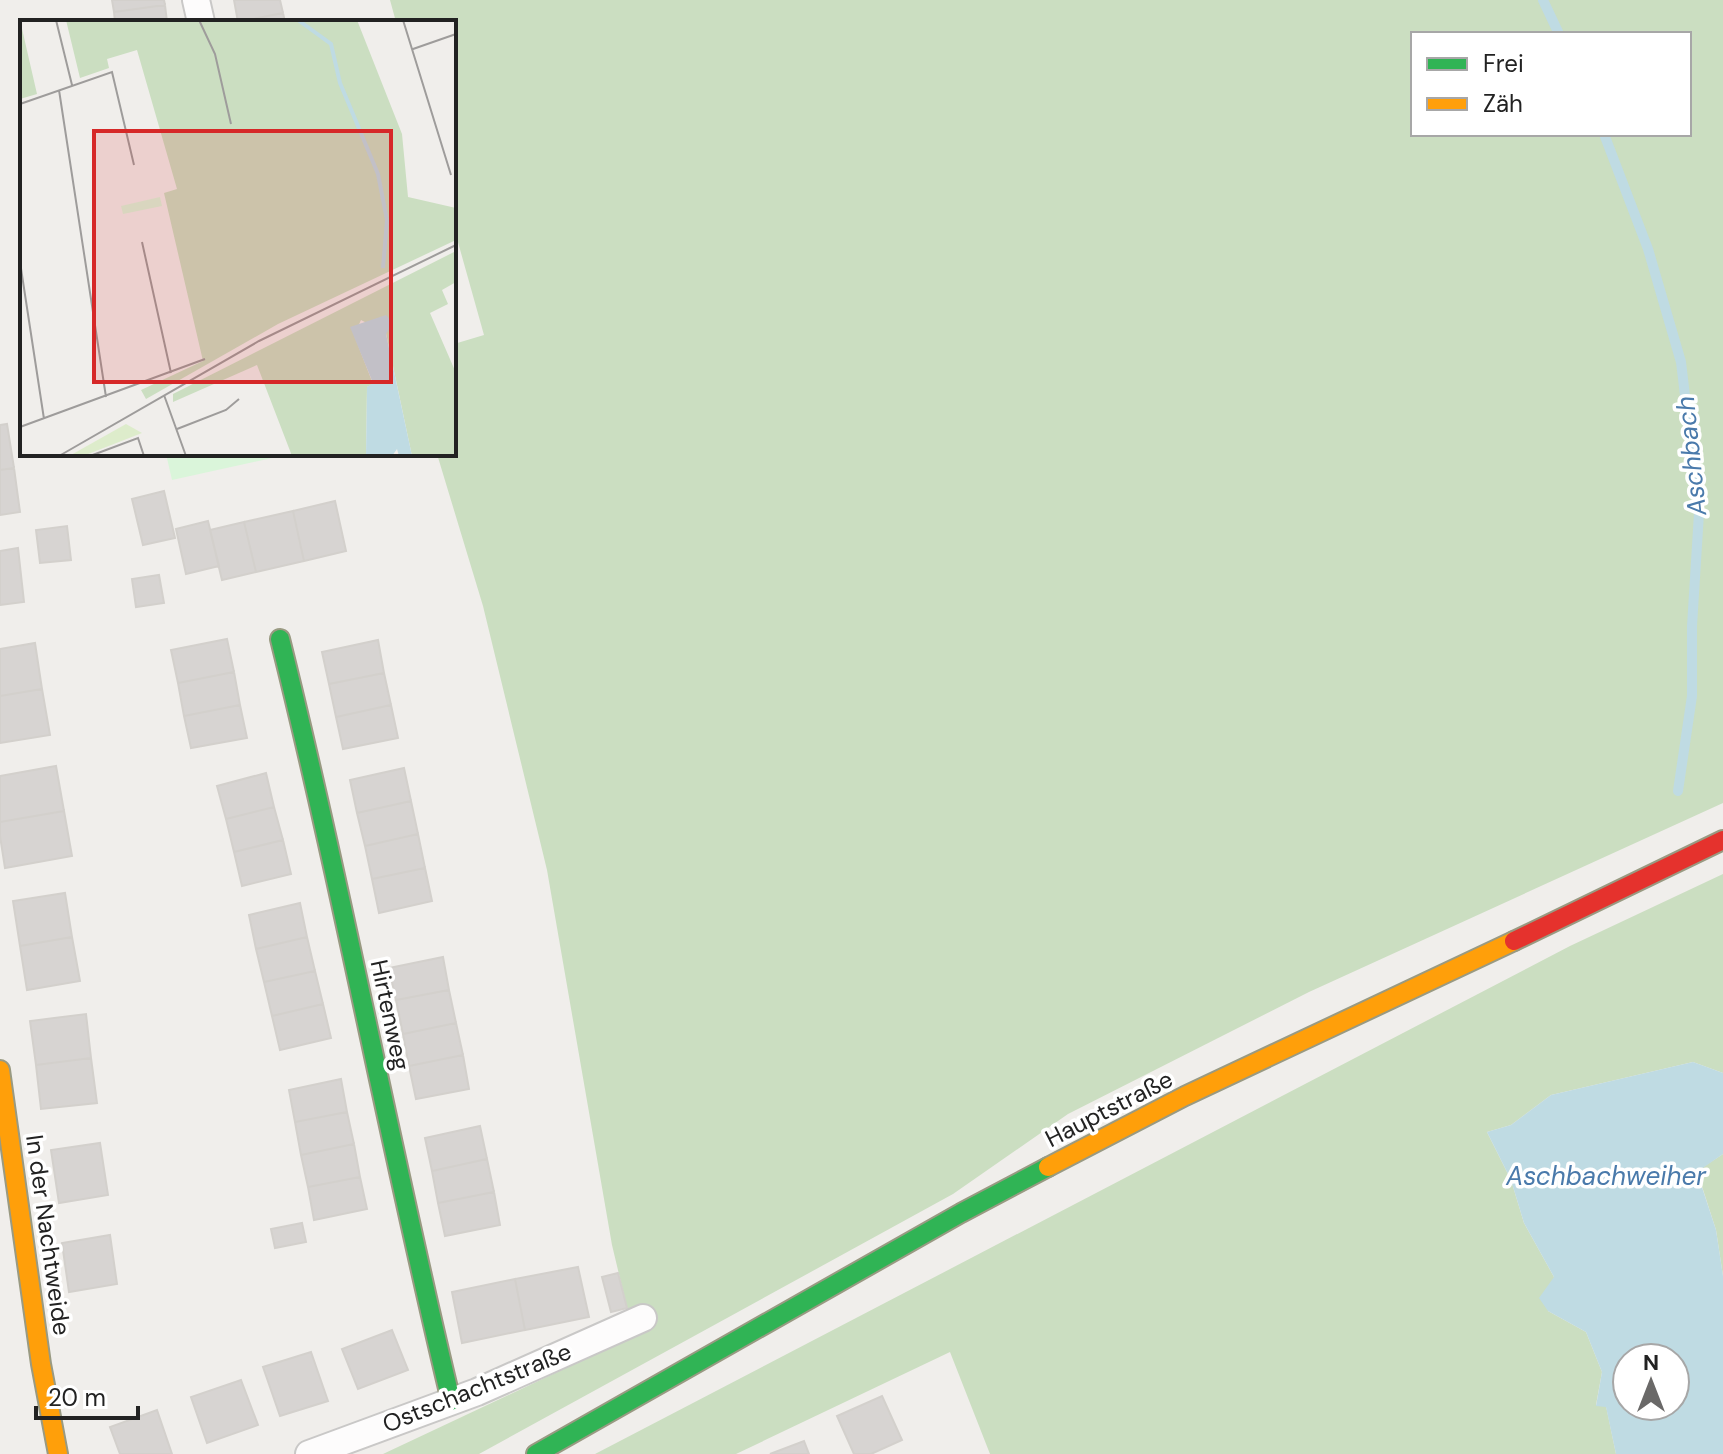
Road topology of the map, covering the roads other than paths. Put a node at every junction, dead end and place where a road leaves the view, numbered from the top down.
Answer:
1 (196, 0) edge
2 (201, 20) edge
3 (280, 639) dead end
4 (1723, 840) edge
5 (0, 1070) edge
6 (643, 1318) dead end
7 (451, 1401) junction
8 (58, 1454) edge
9 (309, 1454) edge
10 (536, 1454) edge

1 - 2 street
3 - 7 main road, Hirtenweg
4 - 10 main road, Hauptstraße
5 - 8 main road, In der Nachtweide
6 - 7 street, Ostschachtstraße
7 - 9 street, Ostschachtstraße

